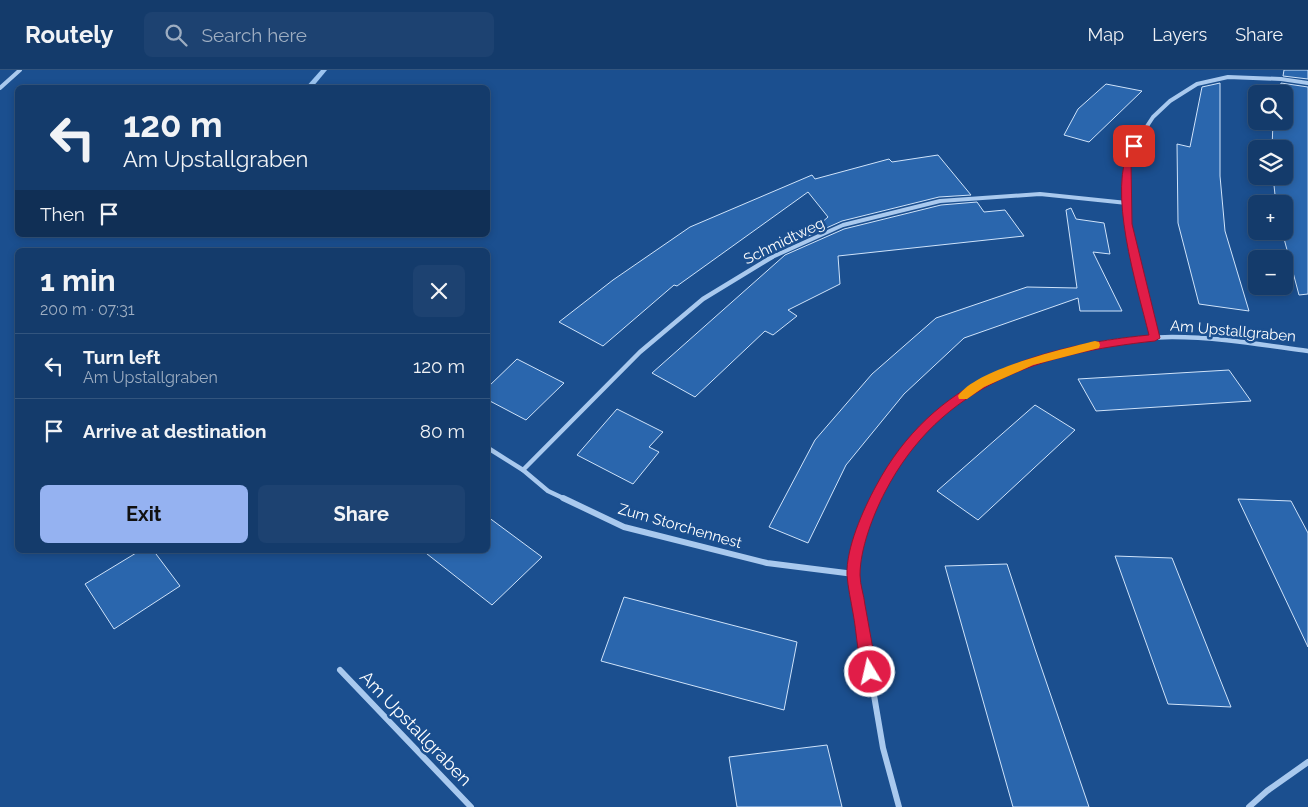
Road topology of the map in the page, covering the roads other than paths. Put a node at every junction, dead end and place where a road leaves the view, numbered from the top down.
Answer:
1 (20, 70) edge
2 (1308, 83) edge
3 (0, 88) edge
4 (1127, 202) junction
5 (1155, 338) junction
6 (1308, 351) edge
7 (490, 449) edge
8 (523, 470) junction
9 (854, 574) junction
10 (340, 670) dead end
11 (1308, 762) edge
12 (471, 807) edge
13 (899, 807) edge
14 (1249, 807) edge

1 - 3 street
2 - 4 street, Am Upstallgraben
4 - 5 street, Am Upstallgraben
4 - 8 street, Schmidtweg
5 - 6 street, Am Upstallgraben
5 - 9 street, Am Upstallgraben
7 - 8 street, Zum Storchennest
8 - 9 street, Zum Storchennest
9 - 13 street, Am Upstallgraben
10 - 12 street, Am Upstallgraben
11 - 14 street

